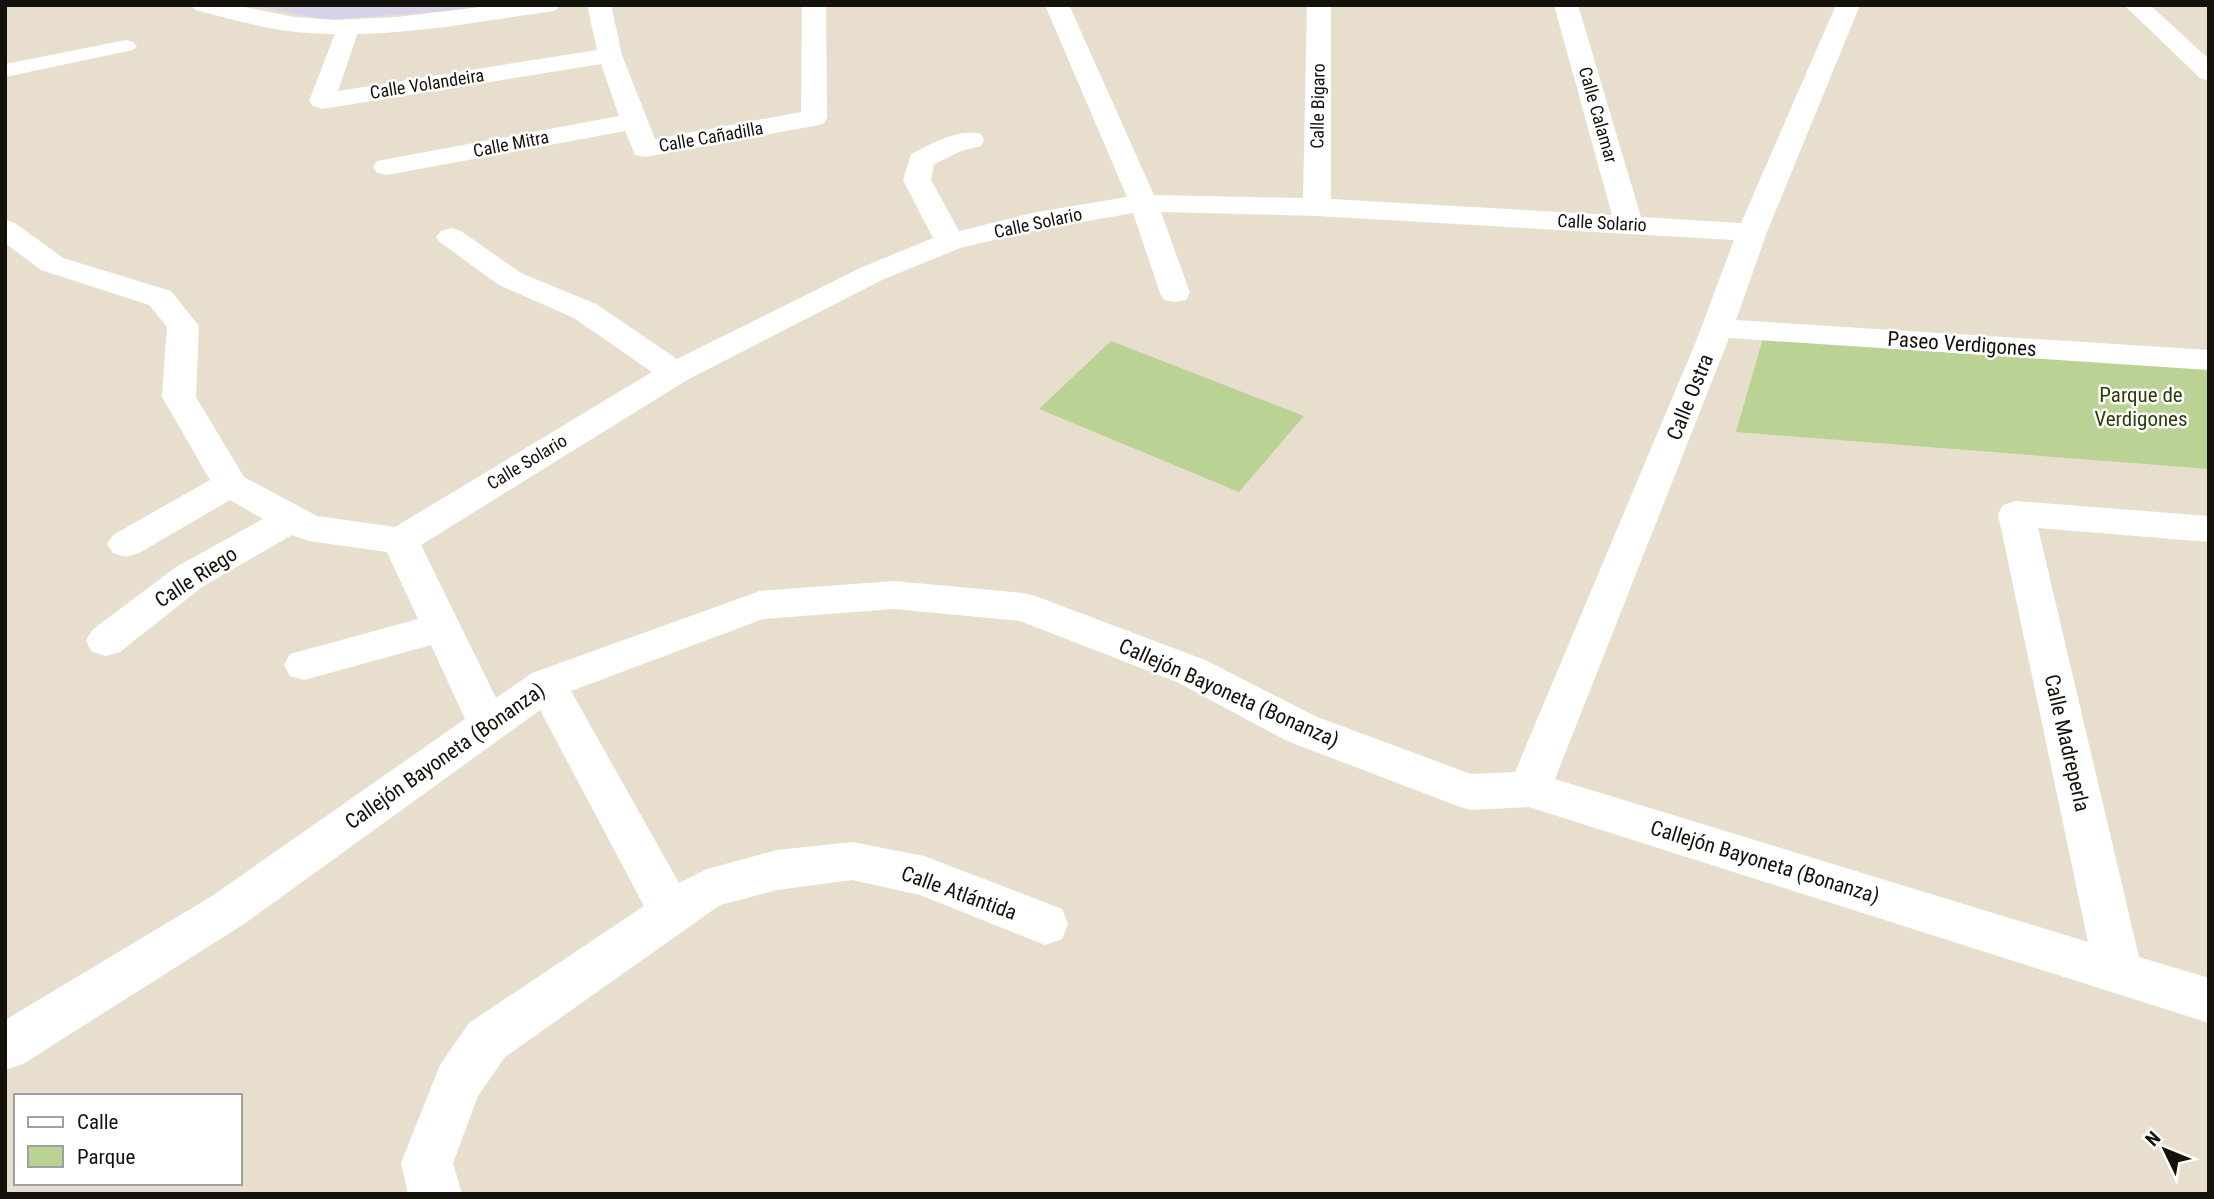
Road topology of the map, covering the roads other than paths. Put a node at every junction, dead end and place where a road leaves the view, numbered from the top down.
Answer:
1 (203, 5) edge
2 (548, 5) edge
3 (599, 5) edge
4 (814, 5) edge
5 (1057, 5) edge
6 (1319, 5) edge
7 (1566, 5) edge
8 (1848, 5) edge
9 (2136, 5) edge
10 (348, 26) junction
11 (125, 46) dead end
12 (610, 55) junction
13 (5, 71) edge
14 (2209, 73) edge
15 (635, 121) junction
16 (971, 140) dead end
17 (387, 167) dead end
18 (1144, 203) junction
19 (1317, 207) junction
20 (1629, 224) junction
21 (5, 229) edge
22 (1752, 232) junction
23 (451, 237) dead end
24 (950, 242) junction
25 (1175, 293) dead end
26 (1716, 328) junction
27 (2209, 360) edge
28 (675, 373) junction
29 (231, 485) junction
30 (291, 519) junction
31 (2209, 529) edge
32 (400, 541) junction
33 (126, 544) dead end
34 (443, 627) junction
35 (106, 641) dead end
36 (304, 665) dead end
37 (546, 684) junction
38 (489, 725) junction
39 (1529, 789) junction
40 (672, 913) junction
41 (1045, 924) dead end
42 (2118, 971) junction
43 (2209, 1001) edge
44 (5, 1047) edge
45 (435, 1194) edge

1 - 10 street
2 - 10 street
3 - 12 street, Calle Cañadilla
4 - 15 street, Calle Cañadilla
5 - 18 street
6 - 19 street, Calle Bigaro
7 - 20 street, Calle Calamar
8 - 22 street, Calle Ostra
9 - 14 street
10 - 12 street, Calle Volandeira
11 - 13 lane
12 - 15 street, Calle Cañadilla
15 - 17 street, Calle Mitra
16 - 24 street
18 - 19 street, Calle Solario
18 - 24 street, Calle Solario
18 - 25 street
19 - 20 street, Calle Solario
20 - 22 street, Calle Solario
21 - 29 street
22 - 26 street, Calle Ostra
23 - 28 street
24 - 28 street, Calle Solario
26 - 27 street, Paseo Verdigones
26 - 39 street, Calle Ostra
28 - 32 street, Calle Solario
29 - 30 street
29 - 33 street
30 - 32 street
30 - 35 street, Calle Riego
31 - 42 street, Calle Madreperla
32 - 34 street
34 - 36 street
34 - 38 street
37 - 38 street, Callejón Bayoneta (Bonanza)
37 - 39 street, Callejón Bayoneta (Bonanza)
37 - 40 street
38 - 44 street, Callejón Bayoneta (Bonanza)
39 - 42 street, Callejón Bayoneta (Bonanza)
40 - 41 street, Calle Atlántida
40 - 45 street, Calle Atlántida
42 - 43 street, Callejón Bayoneta (Bonanza)

